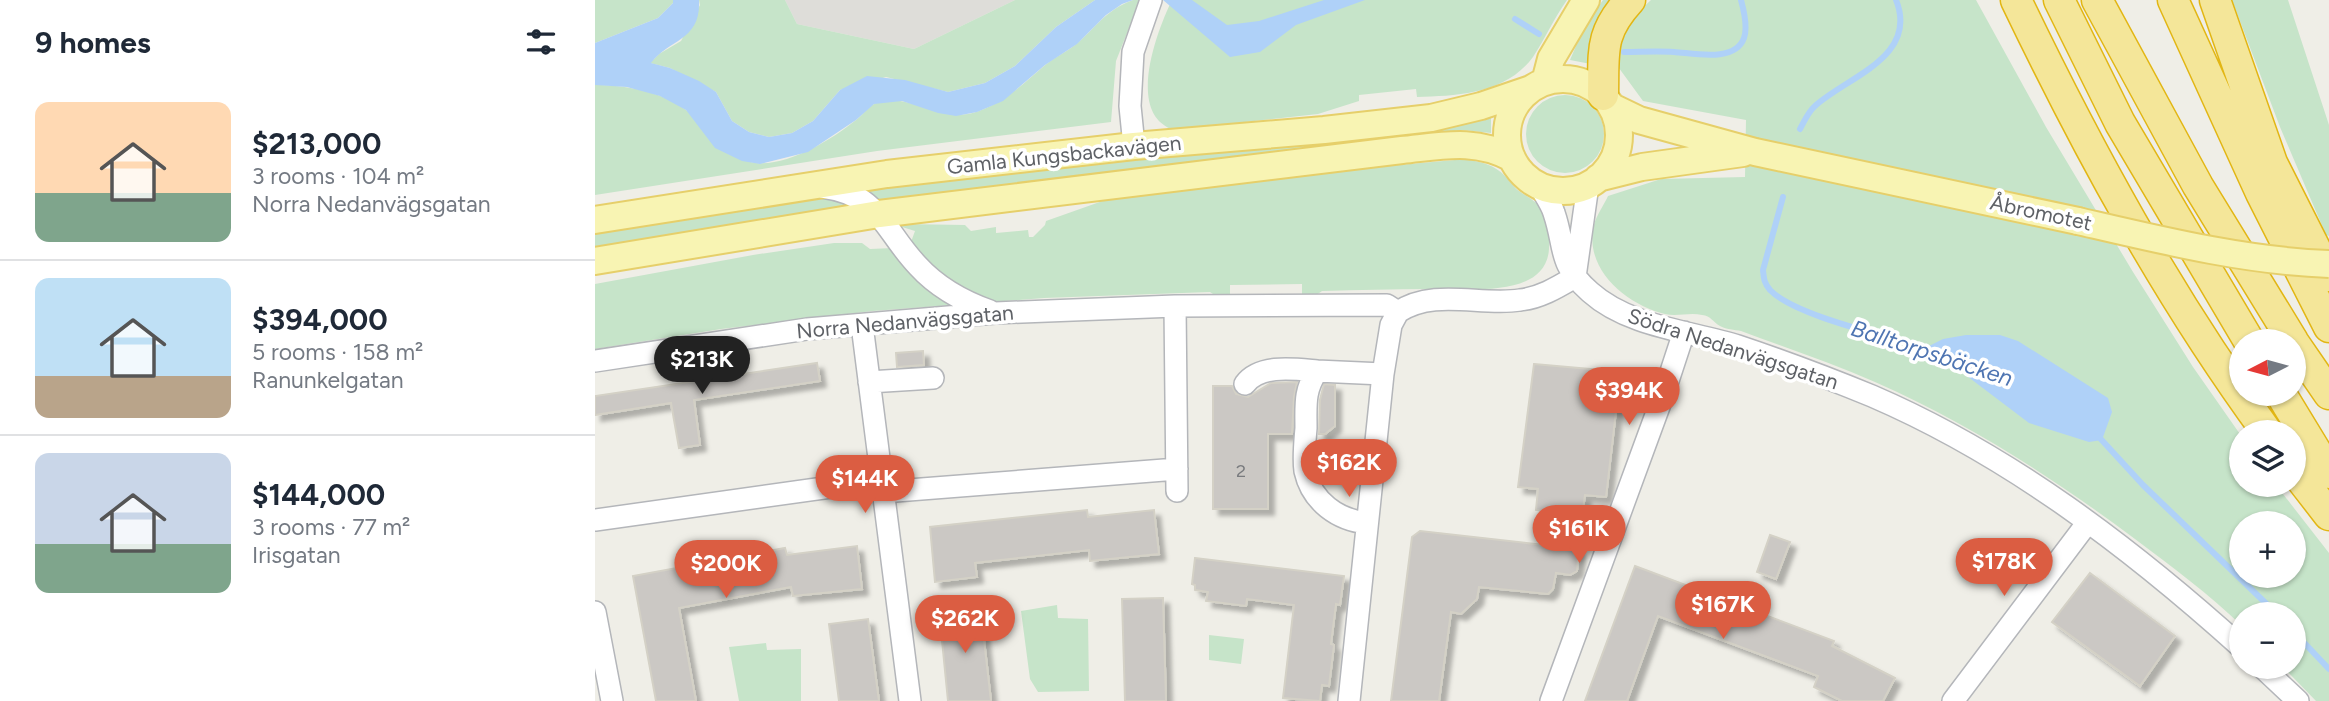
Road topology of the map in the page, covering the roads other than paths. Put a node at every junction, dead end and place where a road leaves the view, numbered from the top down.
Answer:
1 (1586, 0) edge
2 (1630, 0) edge
3 (1997, 0) edge
4 (2016, 0) edge
5 (2059, 0) edge
6 (2097, 0) edge
7 (2173, 0) edge
8 (2215, 0) edge
9 (1150, 2) edge
10 (2052, 76) junction
11 (1538, 85) junction
12 (1607, 101) junction
13 (2227, 116) junction
14 (1134, 146) junction
15 (1755, 152) junction
16 (1512, 158) junction
17 (2272, 163) junction
18 (1593, 182) junction
19 (806, 185) junction
20 (1539, 185) junction
21 (879, 214) junction
22 (595, 220) edge
23 (595, 261) edge
24 (2329, 264) edge
25 (2329, 276) edge
26 (1575, 277) junction
27 (1175, 306) junction
28 (1398, 312) junction
29 (995, 313) junction
30 (862, 325) junction
31 (2329, 327) edge
32 (2242, 329) edge
33 (2286, 329) edge
34 (1684, 332) junction
35 (595, 361) edge
36 (2307, 361) edge
37 (1317, 370) junction
38 (1383, 374) junction
39 (933, 377) dead end
40 (869, 382) junction
41 (1245, 384) dead end
42 (2329, 394) edge
43 (2288, 406) edge
44 (2257, 420) edge
45 (1177, 469) junction
46 (2329, 473) edge
47 (2306, 485) edge
48 (879, 486) junction
49 (1177, 491) dead end
50 (2329, 515) edge
51 (595, 520) edge
52 (2088, 522) junction
53 (1367, 523) junction
54 (595, 612) edge
55 (2229, 636) edge
56 (2275, 679) edge
57 (612, 701) edge
58 (910, 701) edge
59 (1349, 701) edge
60 (1551, 701) edge
61 (1953, 701) edge
62 (2298, 701) edge

1 - 11 main road
2 - 12 highway
3 - 10 highway
4 - 10 highway
5 - 32 highway
6 - 33 highway
7 - 13 highway
8 - 17 highway
9 - 14 street
10 - 44 highway
11 - 12 main road, Åbromotet
11 - 14 main road, Gamla Kungsbackavägen
11 - 16 main road
12 - 15 main road, Åbromotet
12 - 18 main road
13 - 17 highway
13 - 31 highway
14 - 19 main road, Gamla Kungsbackavägen
15 - 18 main road, Åbromotet
15 - 24 main road, Åbromotet, bridge
16 - 20 main road
16 - 21 main road, Gamla Kungsbackavägen
17 - 25 highway
18 - 20 main road, Åbromotet
18 - 26 street
19 - 21 street
19 - 22 main road, Gamla Kungsbackavägen
20 - 26 street
21 - 23 main road, Gamla Kungsbackavägen
21 - 29 street
26 - 28 street
26 - 34 street, Södra Nedanvägsgatan
27 - 28 street, Norra Nedanvägsgatan
27 - 29 street, Norra Nedanvägsgatan
27 - 45 street
28 - 38 street
29 - 30 street, Norra Nedanvägsgatan
30 - 35 street, Norra Nedanvägsgatan
30 - 40 street
34 - 52 street, Södra Nedanvägsgatan
34 - 60 street
36 - 42 highway
37 - 38 street
37 - 41 street
37 - 53 street
38 - 53 street
39 - 40 street
40 - 48 street
43 - 46 highway
45 - 48 street
45 - 49 street
47 - 50 highway
48 - 51 street
48 - 58 street
52 - 55 street, Södra Nedanvägsgatan
52 - 61 street
53 - 59 street
54 - 57 street
56 - 62 street

